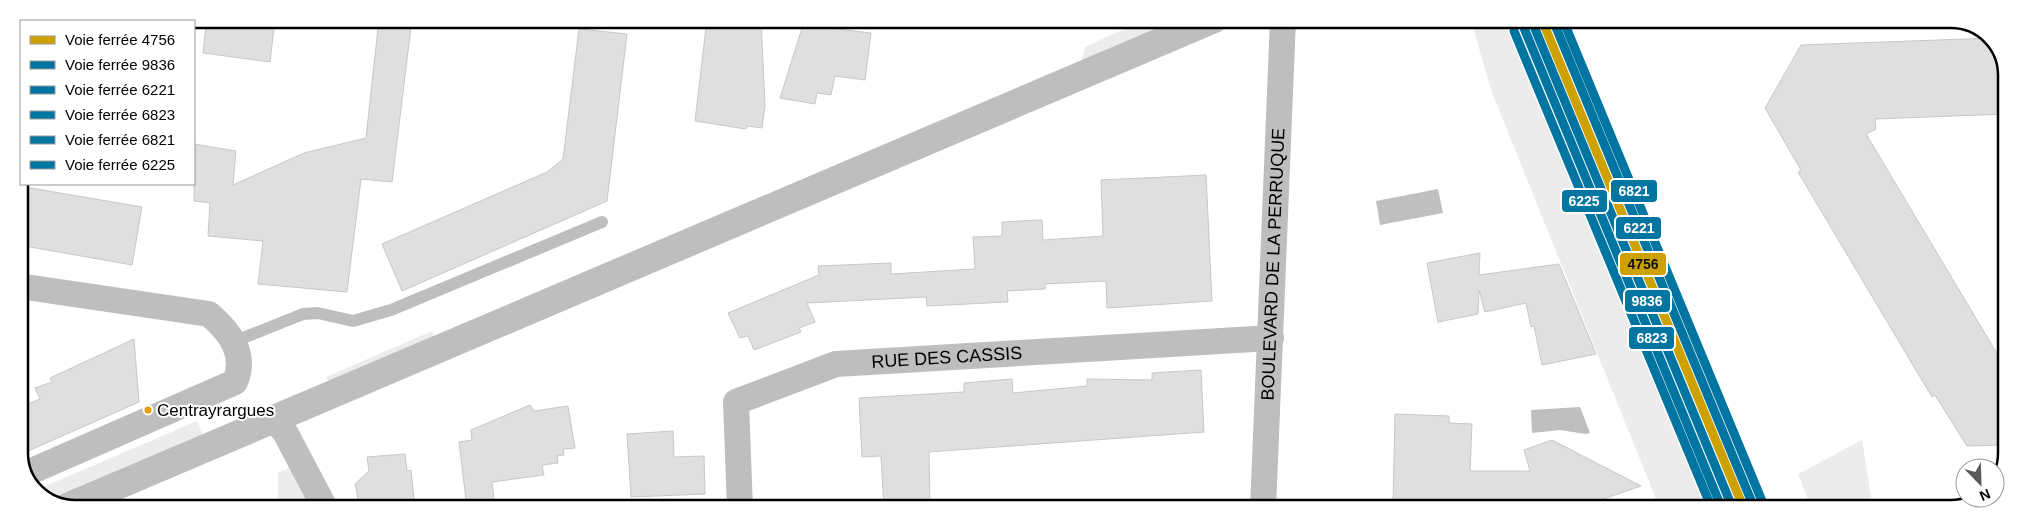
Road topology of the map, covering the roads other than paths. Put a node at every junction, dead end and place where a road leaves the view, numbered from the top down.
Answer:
1 (1193, 28) edge
2 (1283, 28) edge
3 (602, 222) dead end
4 (28, 287) edge
5 (1271, 338) junction
6 (233, 342) junction
7 (275, 420) junction
8 (31, 472) edge
9 (84, 500) edge
10 (321, 500) edge
11 (740, 500) edge
12 (1263, 500) edge

1 - 7 street
2 - 5 street, BOULEVARD DE LA PERRUQUE
3 - 6 lane
4 - 6 street
5 - 11 street, RUE DES CASSIS
5 - 12 street, BOULEVARD DE LA PERRUQUE
6 - 8 street
7 - 9 street
7 - 10 street

